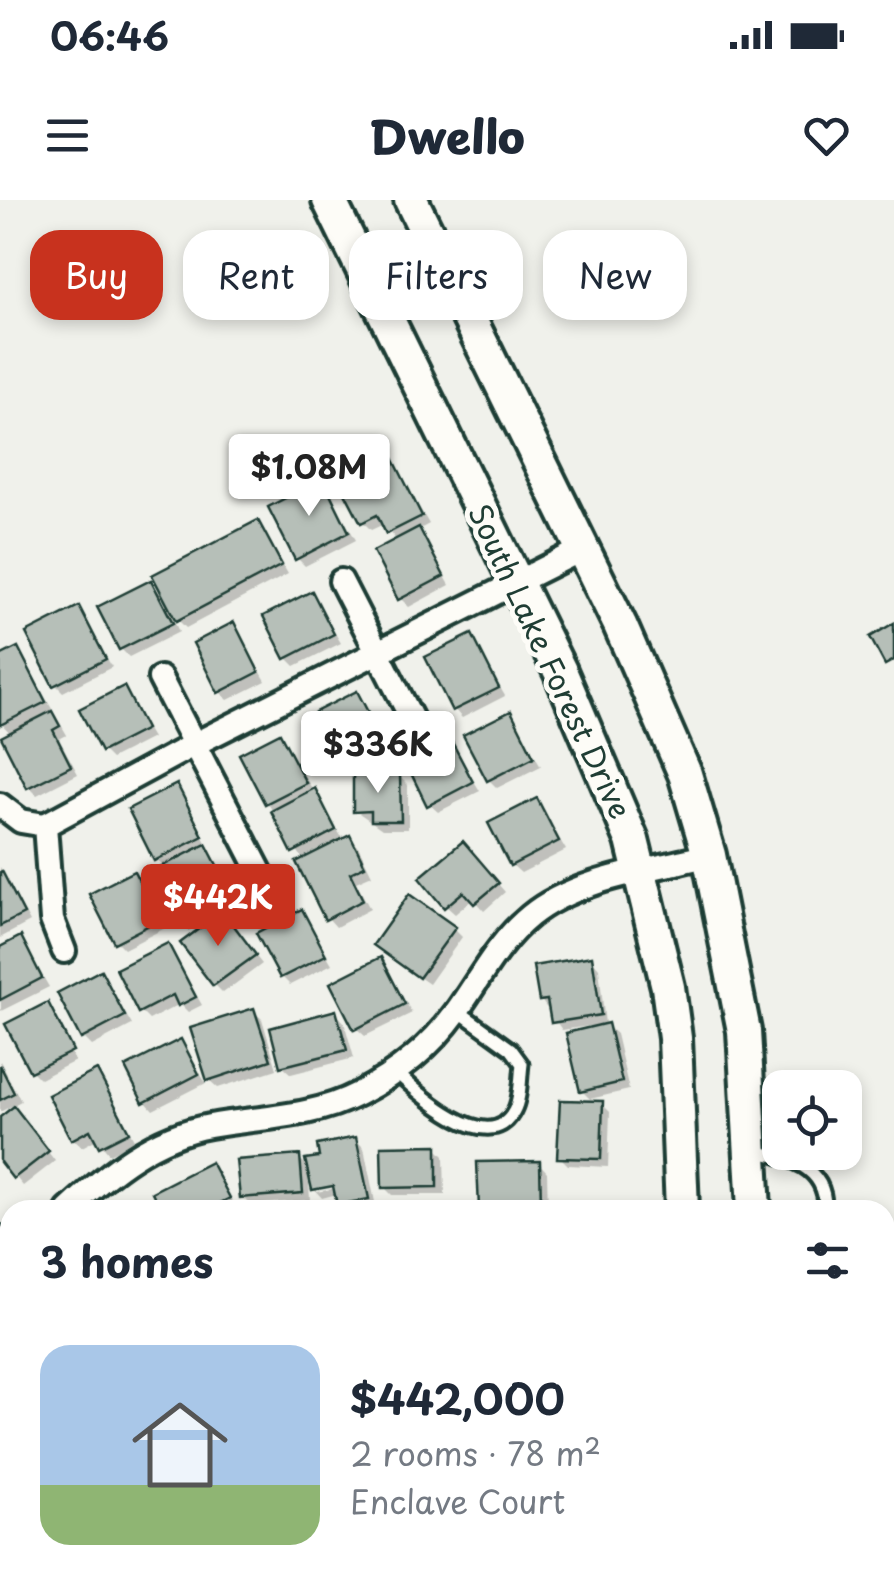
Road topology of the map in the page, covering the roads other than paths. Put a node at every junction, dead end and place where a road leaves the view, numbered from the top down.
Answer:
1 (329, 200) edge
2 (411, 200) edge
3 (583, 549) junction
4 (341, 581) dead end
5 (515, 584) junction
6 (376, 653) junction
7 (160, 678) dead end
8 (416, 727) dead end
9 (193, 745) junction
10 (0, 805) edge
11 (45, 825) junction
12 (709, 855) junction
13 (643, 872) junction
14 (267, 885) dead end
15 (64, 951) dead end
16 (457, 1010) junction
17 (396, 1072) junction
18 (754, 1151) junction
19 (80, 1200) edge
20 (682, 1200) edge
21 (754, 1200) edge
22 (823, 1200) edge

1 - 5 main road, South Lake Forest Drive
2 - 3 main road
3 - 5 street
3 - 12 main road
4 - 6 street
5 - 6 street
5 - 13 main road, South Lake Forest Drive
6 - 8 street
6 - 9 street
7 - 9 street
9 - 11 street
9 - 14 street
10 - 11 street
11 - 15 street
12 - 13 street
12 - 18 main road
13 - 16 street
13 - 20 main road, South Lake Forest Drive
16 - 17 street
16 - 17 lane
17 - 19 street
18 - 21 main road
18 - 22 lane

